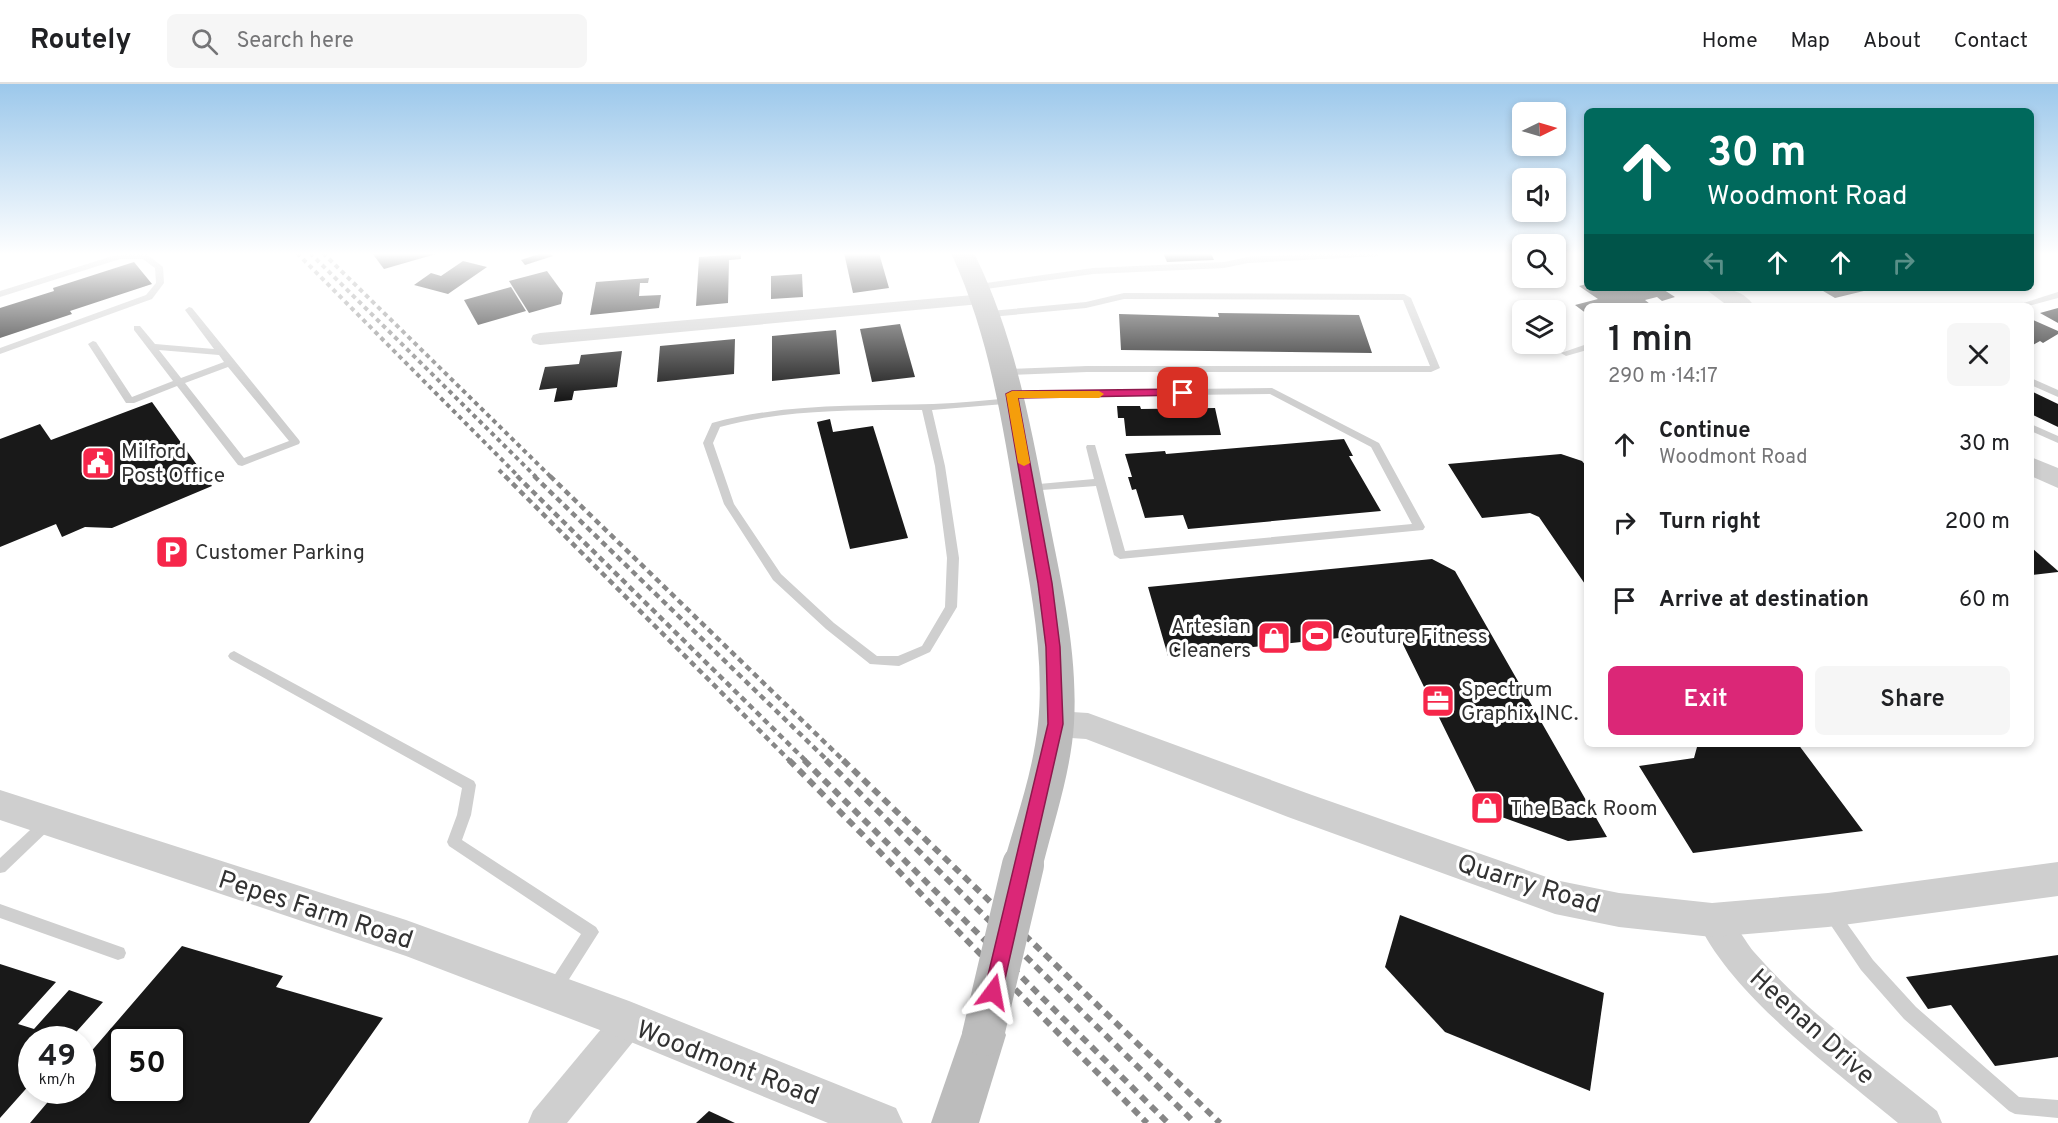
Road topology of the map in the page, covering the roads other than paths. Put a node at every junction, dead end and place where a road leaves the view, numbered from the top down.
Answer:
1 (137, 301) edge
2 (968, 301) edge
3 (985, 301) edge
4 (1015, 301) edge
5 (1101, 301) edge
6 (1409, 301) edge
7 (189, 310) dead end
8 (137, 328) dead end
9 (540, 339) dead end
10 (93, 344) dead end
11 (152, 347) junction
12 (1584, 348) edge
13 (0, 351) edge
14 (221, 352) junction
15 (1566, 353) dead end
16 (230, 363) junction
17 (180, 382) junction
18 (2034, 382) edge
19 (1011, 389) junction
20 (2058, 394) edge
21 (926, 407) junction
22 (2034, 428) edge
23 (2058, 440) edge
24 (1091, 447) dead end
25 (2034, 467) edge
26 (2058, 479) edge
27 (1101, 482) junction
28 (1028, 488) junction
29 (234, 657) dead end
30 (1056, 724) junction
31 (0, 804) edge
32 (48, 822) junction
33 (0, 867) edge
34 (2058, 879) edge
35 (1828, 910) junction
36 (0, 911) edge
37 (1712, 920) junction
38 (118, 953) dead end
39 (551, 993) junction
40 (629, 1021) junction
41 (2058, 1109) edge
42 (544, 1123) edge
43 (881, 1123) edge
44 (956, 1123) edge
45 (1924, 1123) edge

1 - 13 lane
2 - 9 street
3 - 19 main road
4 - 5 lane
6 - 19 lane
7 - 14 lane
8 - 11 lane
10 - 17 lane
11 - 14 lane
11 - 17 lane
12 - 15 lane
14 - 16 lane
16 - 17 lane
16 - 17 lane
18 - 20 lane
19 - 21 lane
19 - 27 lane
19 - 28 main road
21 - 21 lane
22 - 23 lane
24 - 27 lane
25 - 26 street
27 - 28 lane
28 - 30 main road
29 - 39 lane
30 - 37 street, Quarry Road
30 - 44 main road, bridge
31 - 32 street, Pepes Farm Road
32 - 33 lane
32 - 39 street, Pepes Farm Road
34 - 35 street, Quarry Road
35 - 37 street, Quarry Road
35 - 41 lane
36 - 38 lane
37 - 45 street, Heenan Drive
39 - 40 street, Pepes Farm Road
40 - 42 street, Woodmont Road
40 - 43 street, Woodmont Road

